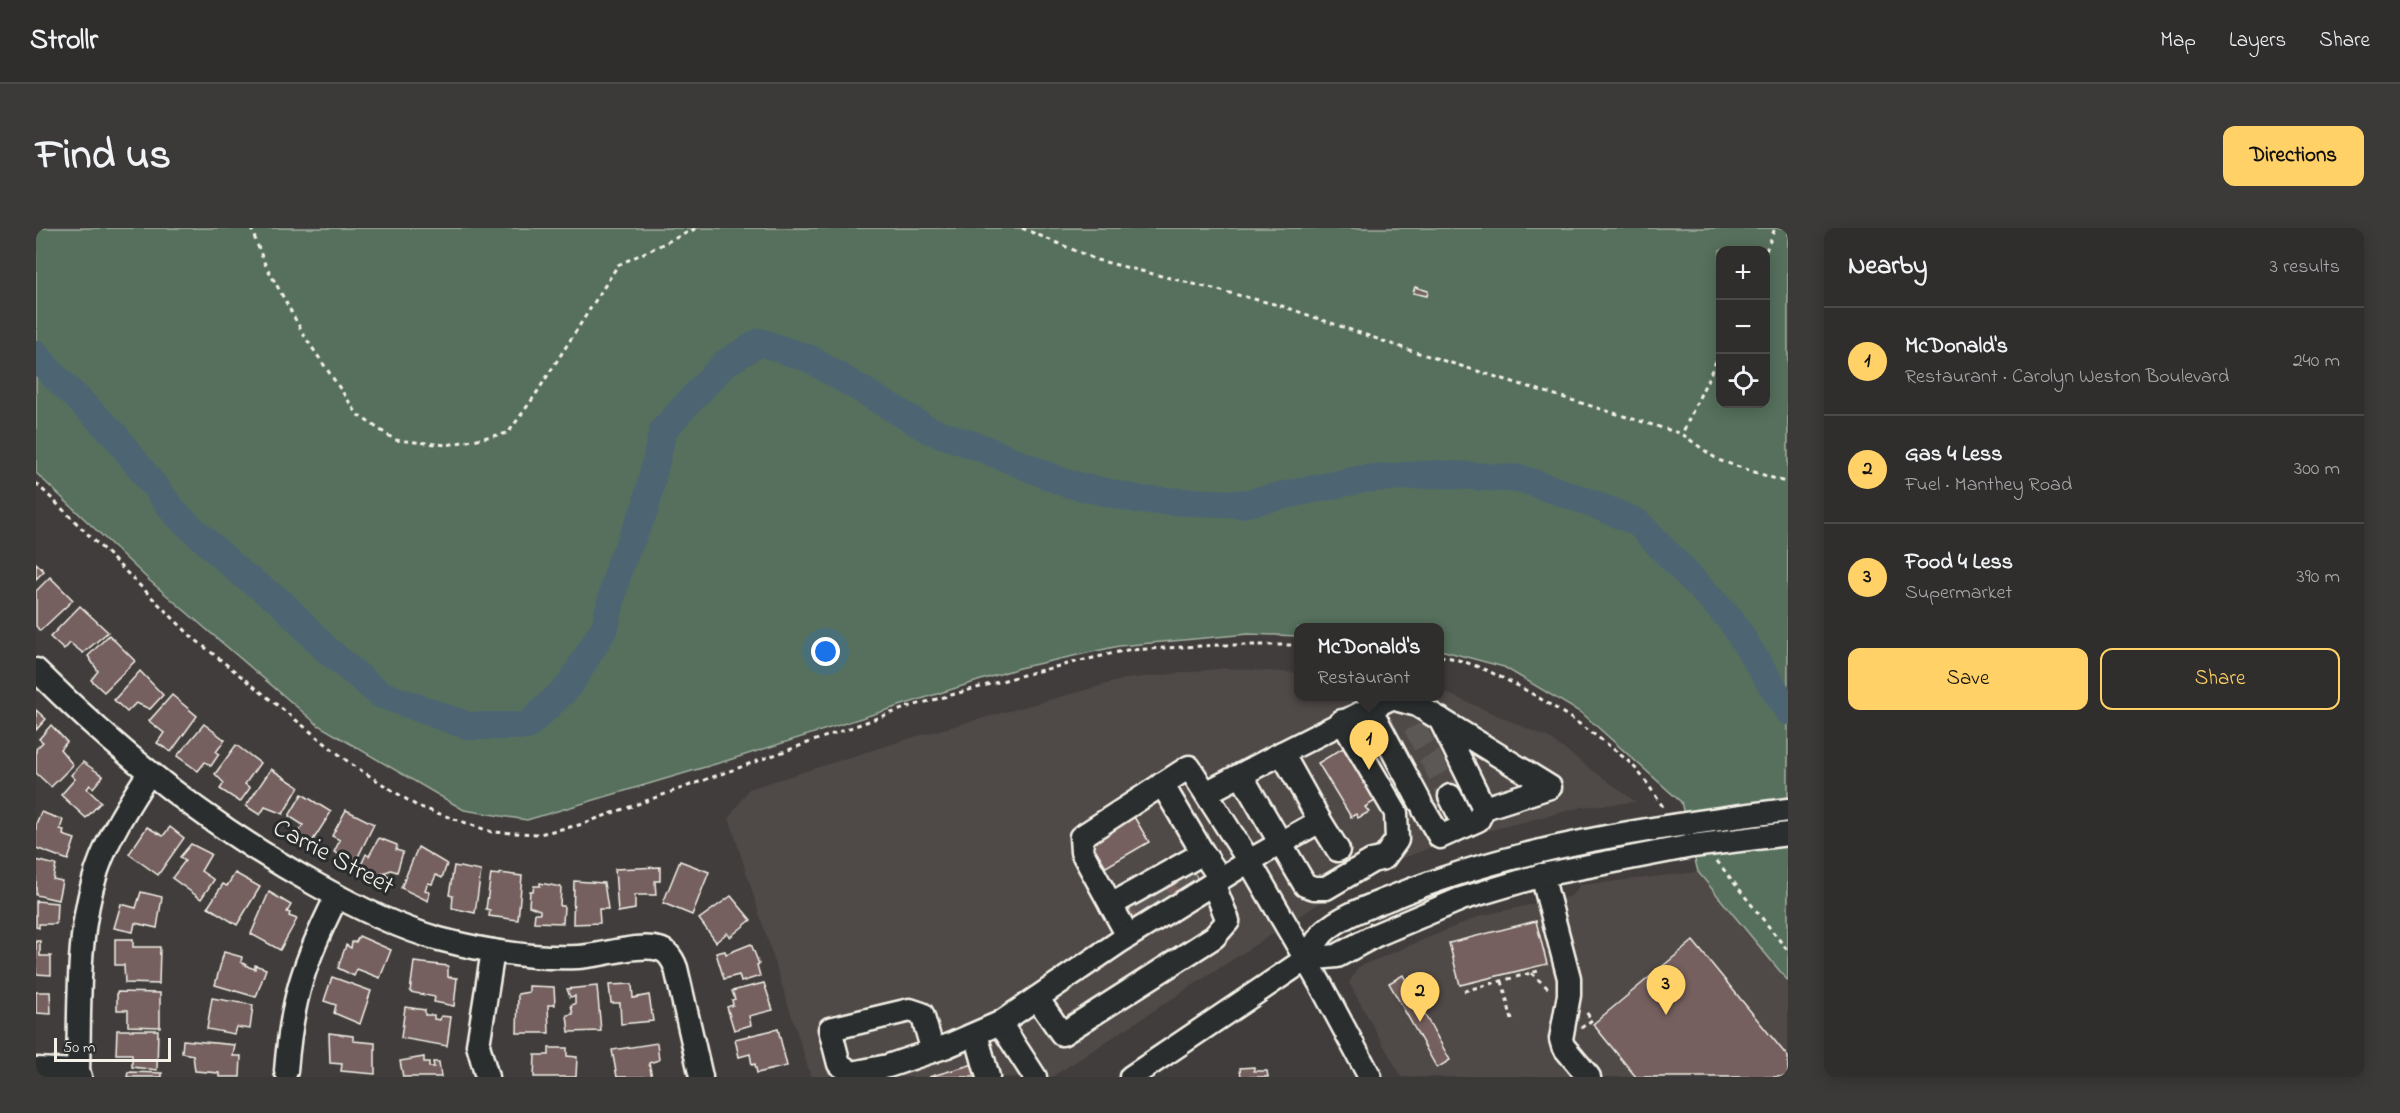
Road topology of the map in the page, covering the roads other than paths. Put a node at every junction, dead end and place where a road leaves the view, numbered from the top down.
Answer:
1 (36, 670) edge
2 (1385, 701) edge
3 (1405, 701) edge
4 (1407, 701) edge
5 (1370, 708) junction
6 (1440, 719) junction
7 (1342, 721) junction
8 (1414, 726) tunnel mouth
9 (1282, 753) junction
10 (148, 773) junction
11 (1241, 775) junction
12 (1162, 784) junction
13 (1206, 793) junction
14 (1450, 796) tunnel mouth
15 (1484, 808) junction
16 (1788, 810) edge
17 (1320, 821) junction
18 (1465, 826) junction
19 (1788, 834) edge
20 (1280, 844) junction
21 (1338, 850) dead end
22 (1203, 854) junction
23 (1249, 861) junction
24 (1542, 875) junction
25 (1170, 891) junction
26 (337, 896) junction
27 (1111, 905) junction
28 (1128, 936) junction
29 (493, 951) junction
30 (1306, 959) junction
31 (1037, 998) junction
32 (1000, 1023) junction
33 (976, 1034) junction
34 (933, 1051) junction
35 (36, 1069) edge
36 (286, 1071) dead end
37 (890, 1072) edge
38 (77, 1075) edge
39 (487, 1077) edge
40 (701, 1077) edge
41 (988, 1077) edge
42 (1035, 1077) edge
43 (1131, 1077) edge
44 (1370, 1077) edge
45 (1589, 1077) edge

1 - 10 street, Carrie Street
2 - 5 street
3 - 8 street
4 - 6 street
5 - 7 street
5 - 18 street
6 - 15 street
6 - 15 street
7 - 9 street
7 - 20 street
9 - 11 street
9 - 17 street
10 - 26 street, Carrie Street
10 - 38 street
11 - 13 street
11 - 20 street
12 - 13 street
12 - 22 street
12 - 27 street
13 - 23 street
14 - 18 street
15 - 18 street
16 - 30 street
17 - 20 street
17 - 21 street
19 - 24 street
20 - 23 street
22 - 25 street
22 - 25 street
23 - 25 street
23 - 30 street
24 - 30 street
24 - 45 street
25 - 27 street
25 - 28 street
25 - 31 street
26 - 29 street, Carrie Street
26 - 36 street
27 - 28 street
28 - 31 street
29 - 39 street
29 - 40 street, Carrie Street
30 - 43 street
30 - 44 street
31 - 32 street
32 - 33 street
32 - 42 street
33 - 34 street
33 - 41 street
34 - 37 street
34 - 37 street
35 - 38 street

